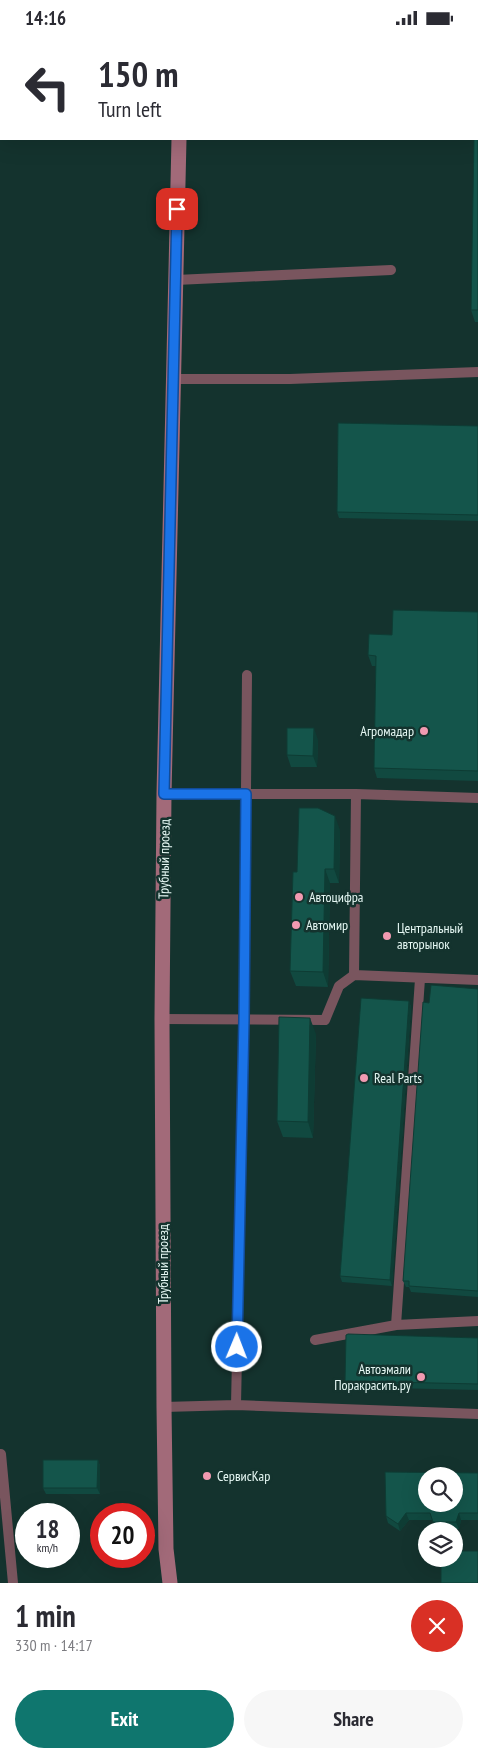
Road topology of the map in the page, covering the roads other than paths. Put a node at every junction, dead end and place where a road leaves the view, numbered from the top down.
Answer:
1 (179, 140) edge
2 (391, 270) dead end
3 (176, 280) junction
4 (478, 372) edge
5 (174, 379) junction
6 (248, 675) dead end
7 (164, 794) junction
8 (246, 794) junction
9 (356, 794) junction
10 (478, 798) edge
11 (354, 975) junction
12 (420, 979) junction
13 (478, 980) edge
14 (162, 1019) junction
15 (244, 1019) junction
16 (478, 1321) edge
17 (396, 1325) junction
18 (315, 1340) dead end
19 (236, 1405) junction
20 (164, 1407) junction
21 (478, 1414) edge
22 (1, 1454) dead end
23 (166, 1549) junction
24 (13, 1583) edge
25 (161, 1583) edge
26 (170, 1583) edge

1 - 3 street, Трубный проезд
2 - 3 lane
3 - 5 street, Трубный проезд
4 - 5 lane
5 - 7 street, Трубный проезд
6 - 8 lane
7 - 8 lane
7 - 14 street, Трубный проезд
8 - 9 lane
8 - 15 lane
9 - 10 lane
9 - 11 lane
11 - 12 lane
11 - 15 lane
12 - 13 lane
12 - 17 lane
14 - 15 lane
14 - 20 street, Трубный проезд
15 - 19 lane
16 - 17 lane
17 - 18 lane
19 - 20 lane
19 - 21 lane
20 - 23 street, Трубный проезд
22 - 24 lane
23 - 25 street
23 - 26 street

